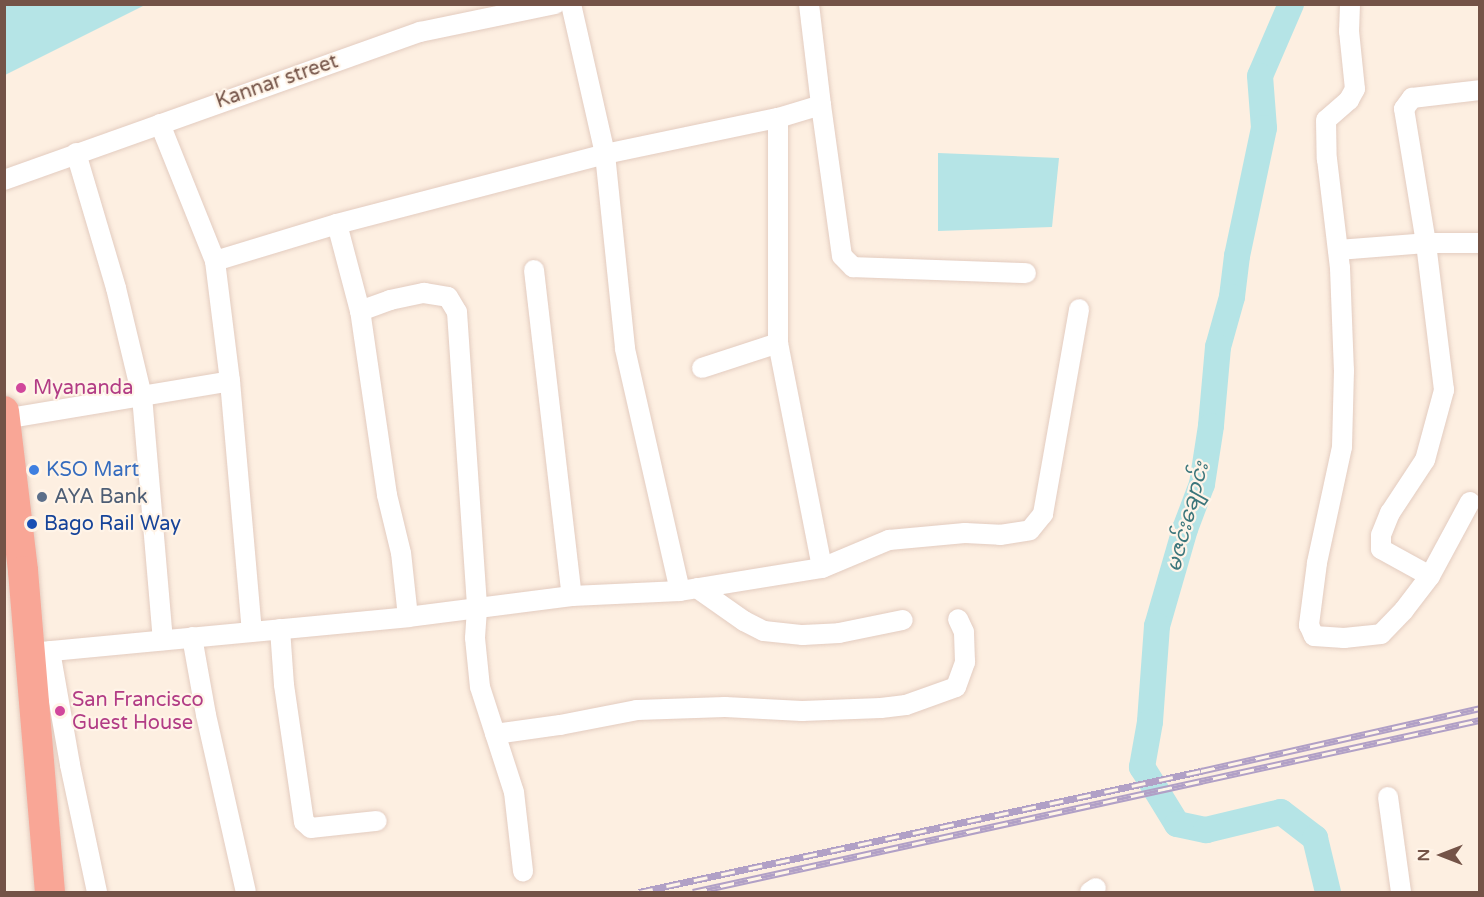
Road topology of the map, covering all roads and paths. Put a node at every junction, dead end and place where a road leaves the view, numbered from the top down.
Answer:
1 (555, 4) edge
2 (571, 4) edge
3 (809, 4) edge
4 (1350, 4) edge
5 (1479, 90) edge
6 (821, 105) junction
7 (777, 118) junction
8 (160, 124) junction
9 (76, 153) junction
10 (604, 154) junction
11 (4, 180) edge
12 (337, 224) junction
13 (1426, 243) junction
14 (1479, 243) edge
15 (1338, 250) junction
16 (215, 261) junction
17 (534, 270) dead end
18 (1026, 273) dead end
19 (1079, 309) dead end
20 (360, 312) junction
21 (778, 343) junction
22 (702, 368) dead end
23 (230, 381) junction
24 (142, 396) junction
25 (5, 416) edge
26 (1470, 502) dead end
27 (822, 568) junction
28 (10, 570) edge
29 (1430, 576) junction
30 (688, 589) junction
31 (572, 596) junction
32 (477, 609) junction
33 (408, 617) junction
34 (958, 619) dead end
35 (903, 620) dead end
36 (280, 629) junction
37 (252, 631) junction
38 (192, 637) junction
39 (163, 640) junction
40 (40, 652) junction
41 (495, 734) junction
42 (1388, 797) dead end
43 (377, 821) dead end
44 (523, 871) dead end
45 (32, 892) edge
46 (50, 892) edge
47 (97, 892) edge
48 (246, 892) edge
49 (1401, 892) edge

1 - 8 street, Kannar street
2 - 10 street
3 - 6 street
4 - 15 street
5 - 13 street
6 - 7 street
6 - 18 street
7 - 10 street
7 - 21 street
8 - 9 street, Kannar street
8 - 16 street
9 - 11 street, Kannar street
9 - 24 street
10 - 12 street
10 - 30 street
12 - 16 street
12 - 20 street
13 - 14 street
13 - 15 street
13 - 29 street
15 - 29 street
16 - 23 street
17 - 31 street
19 - 27 street
20 - 32 street
20 - 33 street
21 - 22 street
21 - 27 street
23 - 24 street
23 - 37 street
24 - 25 street
24 - 39 street
25 - 28 highway
26 - 29 street
27 - 30 street
28 - 40 highway
28 - 45 highway
30 - 31 street
30 - 35 street
31 - 32 street
32 - 33 street
32 - 41 street
33 - 36 street
34 - 41 street
36 - 37 street
36 - 43 street
37 - 38 street
38 - 39 street
38 - 48 street
39 - 40 street
40 - 46 highway
40 - 47 street
41 - 44 street
42 - 49 street

